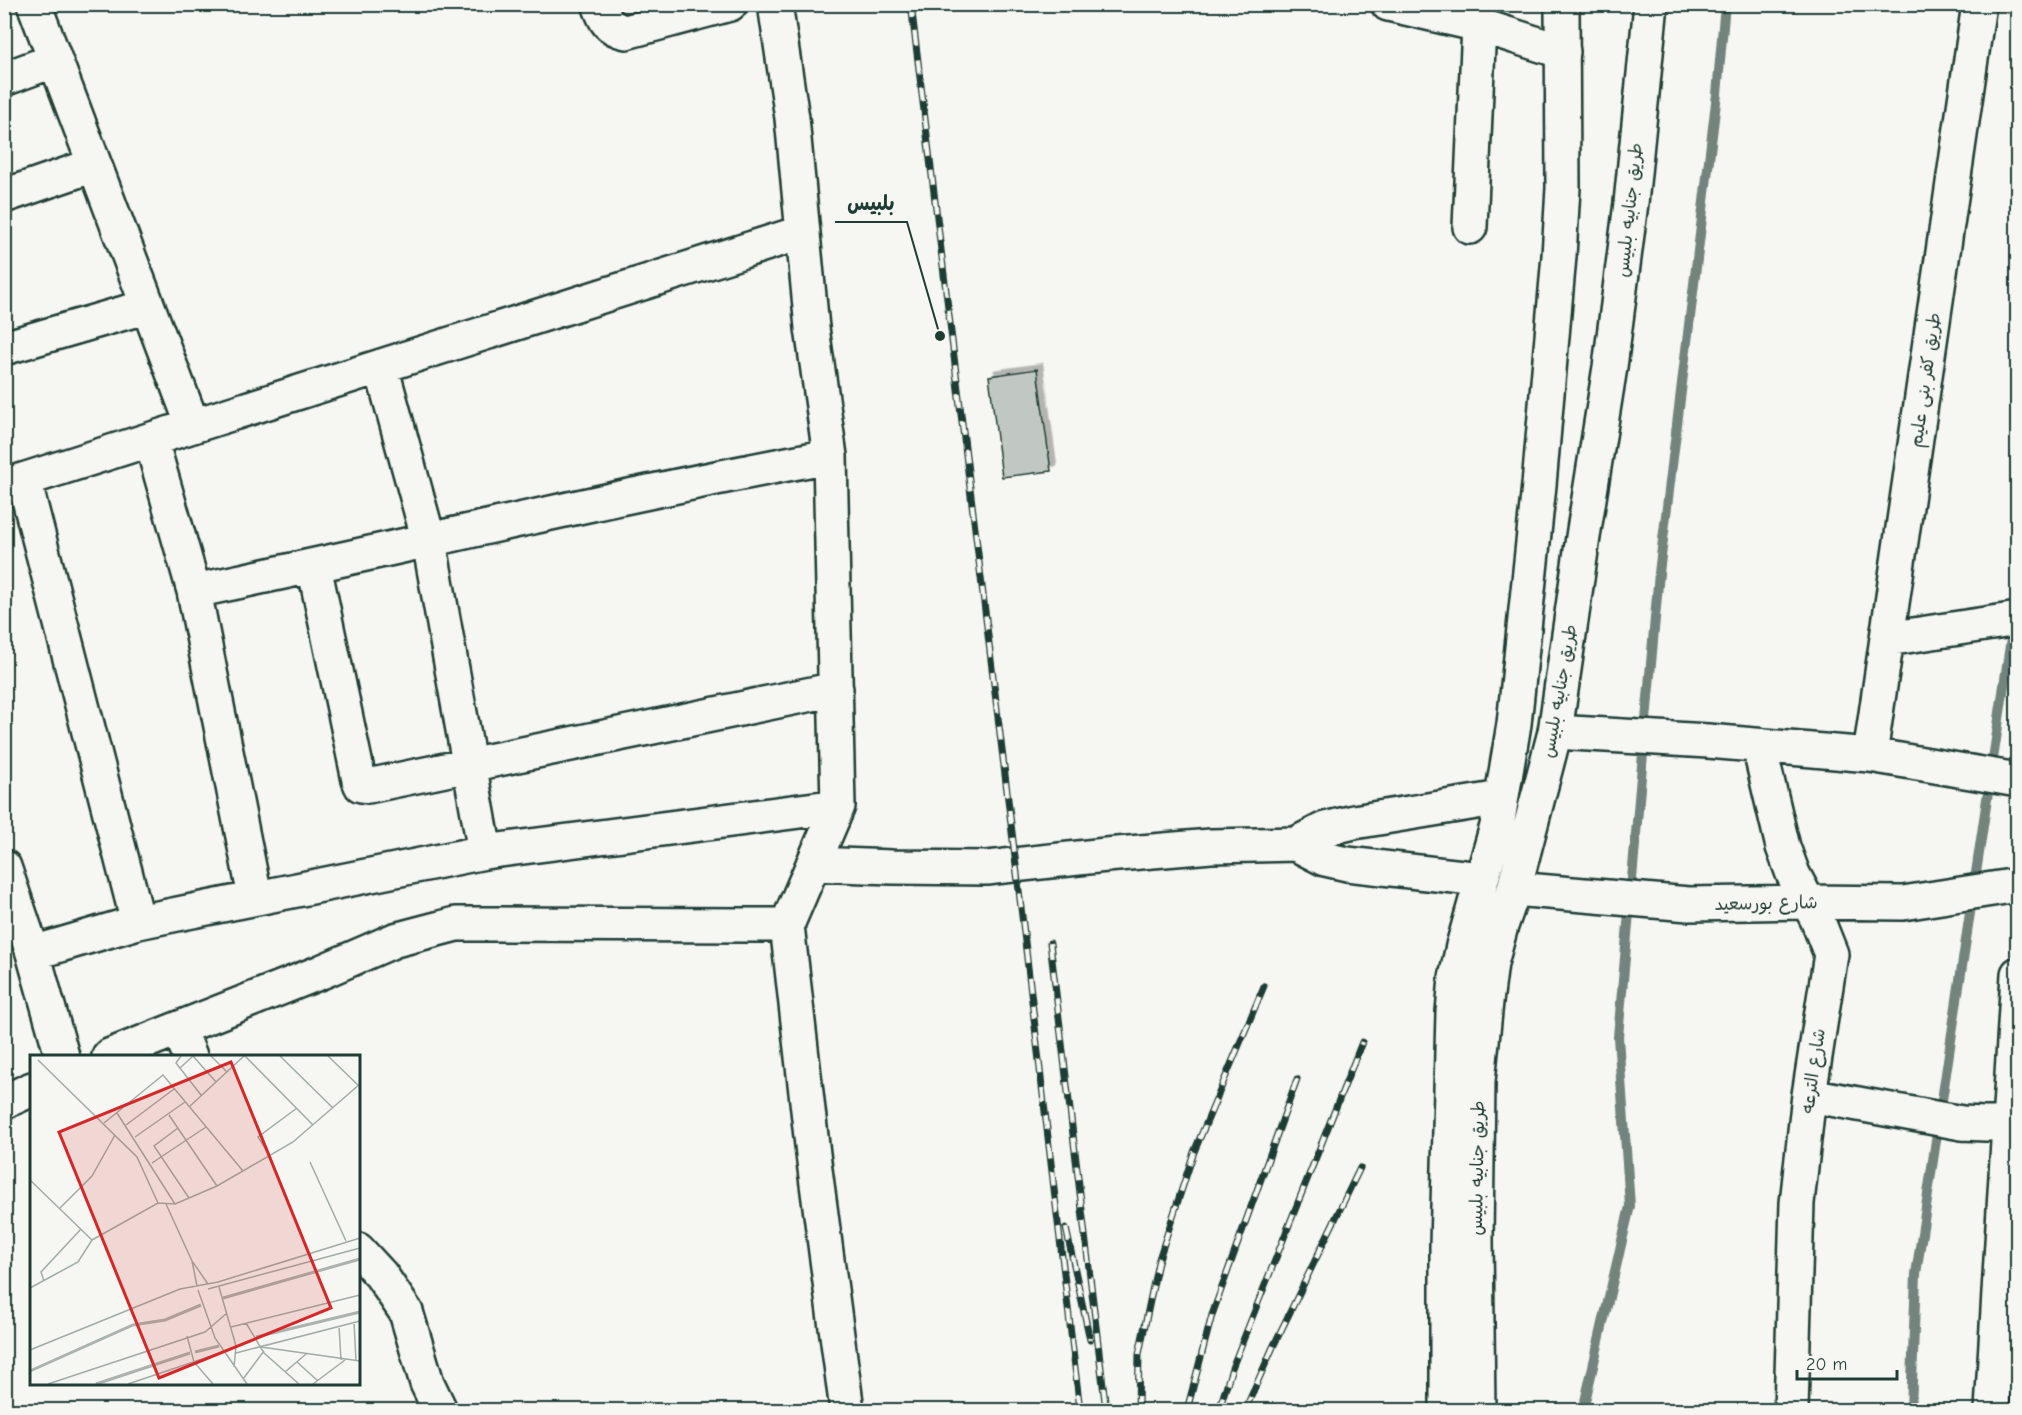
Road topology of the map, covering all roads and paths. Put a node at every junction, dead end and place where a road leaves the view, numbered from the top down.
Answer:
1 (34, 4) edge
2 (599, 4) edge
3 (729, 4) edge
4 (775, 4) edge
5 (1388, 4) edge
6 (1562, 4) edge
7 (1651, 4) edge
8 (1979, 4) edge
9 (1479, 25) junction
10 (1563, 52) junction
11 (55, 60) junction
12 (4, 79) edge
13 (94, 165) junction
14 (4, 196) edge
15 (1470, 227) dead end
16 (803, 232) junction
17 (148, 306) junction
18 (4, 348) edge
19 (381, 366) junction
20 (193, 426) junction
21 (151, 440) junction
22 (830, 456) junction
23 (14, 483) edge
24 (429, 541) junction
25 (314, 566) junction
26 (194, 591) junction
27 (2018, 620) edge
28 (1887, 639) junction
29 (836, 689) junction
30 (1555, 732) junction
31 (1759, 746) junction
32 (1870, 755) junction
33 (470, 767) junction
34 (2018, 780) edge
35 (1502, 798) junction
36 (838, 806) junction
37 (1296, 844) junction
38 (485, 852) junction
39 (813, 864) junction
40 (4, 867) edge
41 (1481, 879) junction
42 (2015, 885) edge
43 (1514, 889) junction
44 (255, 897) junction
45 (1806, 902) junction
46 (138, 922) junction
47 (787, 925) junction
48 (33, 953) junction
49 (2018, 974) edge
50 (184, 1043) edge
51 (62, 1055) edge
52 (115, 1055) edge
53 (30, 1090) edge
54 (1809, 1095) junction
55 (4, 1102) edge
56 (2002, 1122) edge
57 (360, 1252) edge
58 (440, 1410) edge
59 (847, 1410) edge
60 (1447, 1410) edge
61 (1478, 1410) edge
62 (1791, 1410) edge
63 (1992, 1410) edge

1 - 11 street
2 - 3 street
4 - 16 street
5 - 9 street
6 - 10 street, طريق جنابيه بلبيس
7 - 30 street, طريق جنابيه بلبيس
8 - 28 street, طريق كفر بنى عليم
9 - 10 street
9 - 15 street
10 - 35 street, طريق جنابيه بلبيس
11 - 12 street
11 - 13 street
13 - 14 street
13 - 17 street
16 - 19 street
16 - 22 street
17 - 18 street
17 - 20 street
19 - 20 street
19 - 24 street
20 - 21 street
21 - 23 street
21 - 26 street
22 - 24 street
22 - 29 street
23 - 46 street
24 - 25 street
24 - 33 street
25 - 26 street
25 - 33 street
26 - 44 street
27 - 28 street
28 - 32 street, طريق كفر بنى عليم
29 - 33 street
29 - 36 street
30 - 31 street
30 - 43 street, طريق جنابيه بلبيس
31 - 32 street
31 - 45 street, شارع الترعه
32 - 34 street
33 - 38 street
35 - 37 street
35 - 41 street, طريق جنابيه بلبيس
36 - 38 street
36 - 39 street
37 - 39 street
37 - 41 street
38 - 44 street
39 - 47 street
40 - 48 street
41 - 60 street, طريق جنابيه بلبيس
42 - 45 street, شارع بورسعيد
43 - 45 street, شارع بورسعيد
43 - 61 street, طريق جنابيه بلبيس
44 - 46 street
45 - 54 street, شارع الترعه
46 - 48 street
47 - 50 street
47 - 59 street
48 - 51 street
49 - 56 street
50 - 52 street
53 - 55 street
54 - 56 street
54 - 62 street, شارع الترعه
56 - 63 street
57 - 58 street

